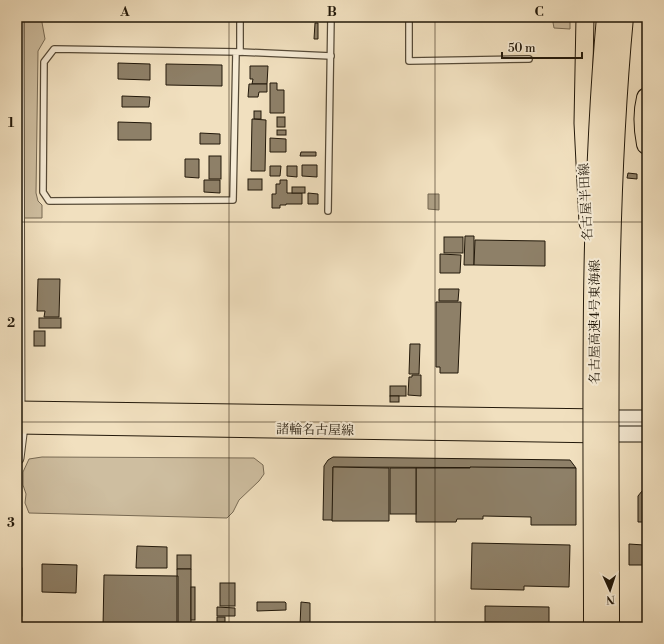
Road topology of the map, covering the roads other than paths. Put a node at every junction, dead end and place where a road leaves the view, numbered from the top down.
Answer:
1 (18, 17) edge
2 (240, 17) edge
3 (332, 17) edge
4 (409, 17) edge
5 (584, 17) edge
6 (594, 17) edge
7 (608, 17) edge
8 (612, 17) edge
9 (622, 17) edge
10 (634, 17) edge
11 (238, 52) junction
12 (331, 56) junction
13 (529, 59) dead end
14 (647, 98) edge
15 (647, 144) edge
16 (328, 210) dead end
17 (610, 282) junction
18 (19, 418) edge
19 (647, 418) edge
20 (613, 426) junction
21 (592, 431) junction
22 (647, 434) edge
23 (17, 458) edge
24 (590, 627) edge
25 (594, 627) edge
26 (609, 627) edge
27 (614, 627) edge

1 - 18 street
2 - 11 lane
3 - 12 lane
4 - 13 lane
5 - 21 main road, 名古屋半田線
6 - 21 highway, bridge
7 - 21 highway, 名古屋高速4号東海線, bridge
8 - 20 main road, 名古屋半田線
9 - 17 highway, 名古屋高速4号東海線, bridge
10 - 17 highway, bridge
11 - 11 lane
11 - 12 lane
12 - 16 lane
14 - 15 highway
17 - 26 highway, 名古屋高速4号東海線, bridge
18 - 21 main road, 諸輪名古屋線
18 - 23 street
19 - 20 main road
20 - 21 main road, 諸輪名古屋線
20 - 22 main road
20 - 27 main road, 名古屋半田線
21 - 24 main road, 名古屋半田線
21 - 25 highway, 名古屋高速4号東海線, bridge

